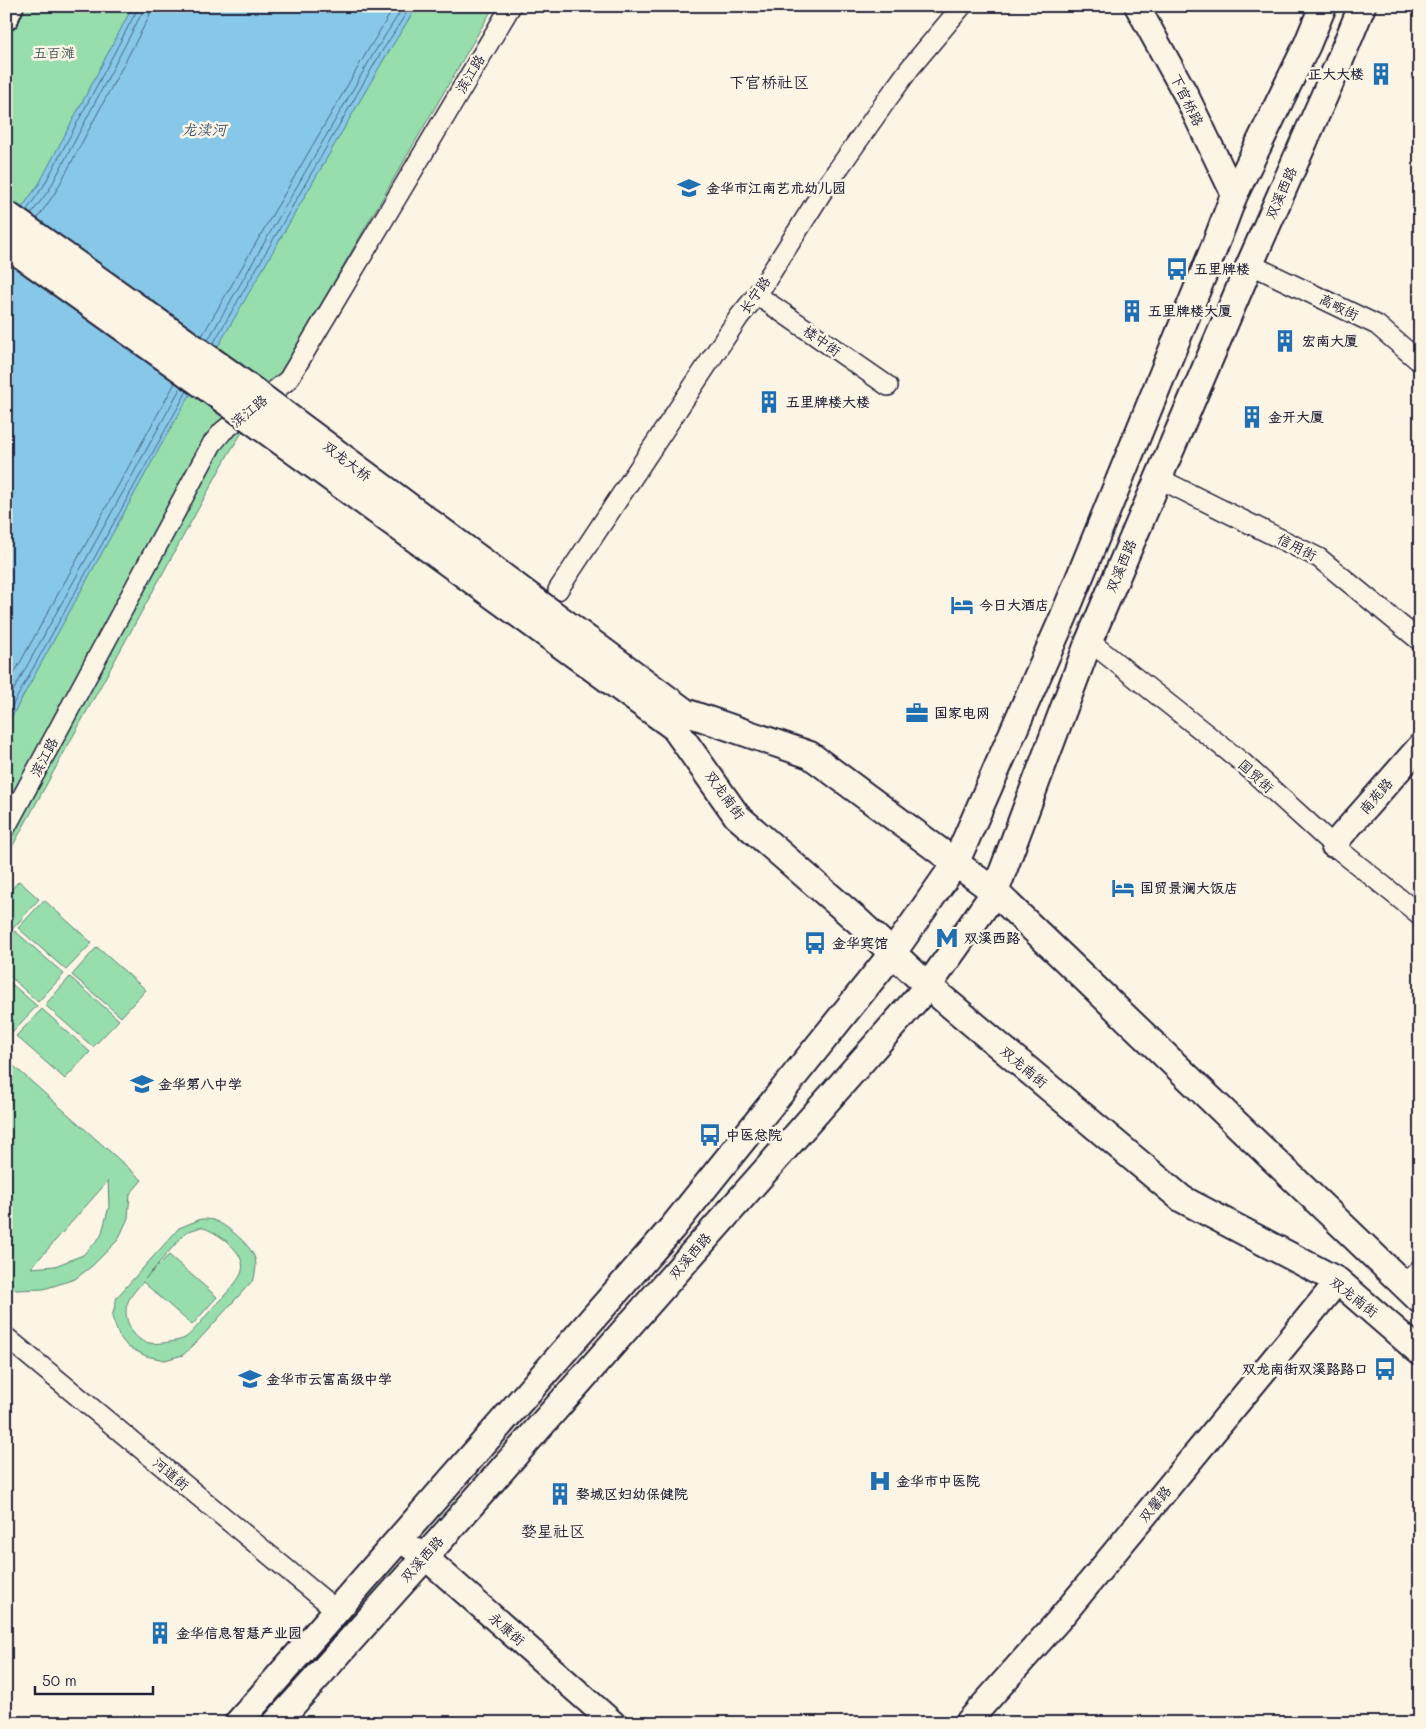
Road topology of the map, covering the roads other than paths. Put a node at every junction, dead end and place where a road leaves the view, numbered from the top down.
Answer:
1 (11, 6) edge
2 (511, 6) edge
3 (962, 6) edge
4 (1137, 6) edge
5 (1323, 6) edge
6 (1362, 6) edge
7 (6, 18) edge
8 (1234, 196) junction
9 (6, 214) edge
10 (6, 244) edge
11 (1250, 264) junction
12 (757, 295) junction
13 (1420, 362) edge
14 (888, 386) dead end
15 (1158, 478) junction
16 (558, 590) dead end
17 (1089, 641) junction
18 (1420, 641) edge
19 (680, 719) junction
20 (1420, 746) edge
21 (6, 827) edge
22 (1333, 845) junction
23 (955, 864) junction
24 (995, 892) junction
25 (1420, 915) edge
26 (892, 954) junction
27 (928, 986) junction
28 (1338, 1281) junction
29 (1414, 1285) edge
30 (6, 1337) edge
31 (1420, 1352) edge
32 (399, 1539) junction
33 (425, 1557) junction
34 (336, 1610) junction
35 (281, 1721) edge
36 (238, 1723) edge
37 (613, 1723) edge
38 (967, 1723) edge

1 - 7 street
2 - 21 street, 滨江路
3 - 12 street, 长宁路
4 - 8 street, 下官桥路
5 - 8 main road
6 - 11 main road, 双溪西路
8 - 23 main road
9 - 19 main road, 双龙大桥, bridge
10 - 19 main road, 双龙大桥, bridge
11 - 13 street, 高畈街
11 - 15 main road, 双溪西路
12 - 14 street, 楼中街
12 - 16 street, 长宁路
15 - 17 main road, 双溪西路
15 - 18 street, 信用街
17 - 22 street, 国贸街
17 - 24 main road, 双溪西路
19 - 23 main road
19 - 26 main road, 双龙南街
20 - 22 street, 南苑路
22 - 25 street, 国贸街
23 - 24 main road
23 - 26 main road
24 - 27 main road, 双溪西路
24 - 29 main road
26 - 27 main road, 双龙南街
26 - 32 main road
27 - 28 main road, 双龙南街
27 - 33 main road, 双溪西路
28 - 31 main road, 双龙南街
28 - 38 street, 双馨路
30 - 34 street, 河道街
32 - 33 street, 永康街
32 - 34 main road
33 - 35 main road, 双溪西路
33 - 37 street, 永康街
34 - 36 main road

